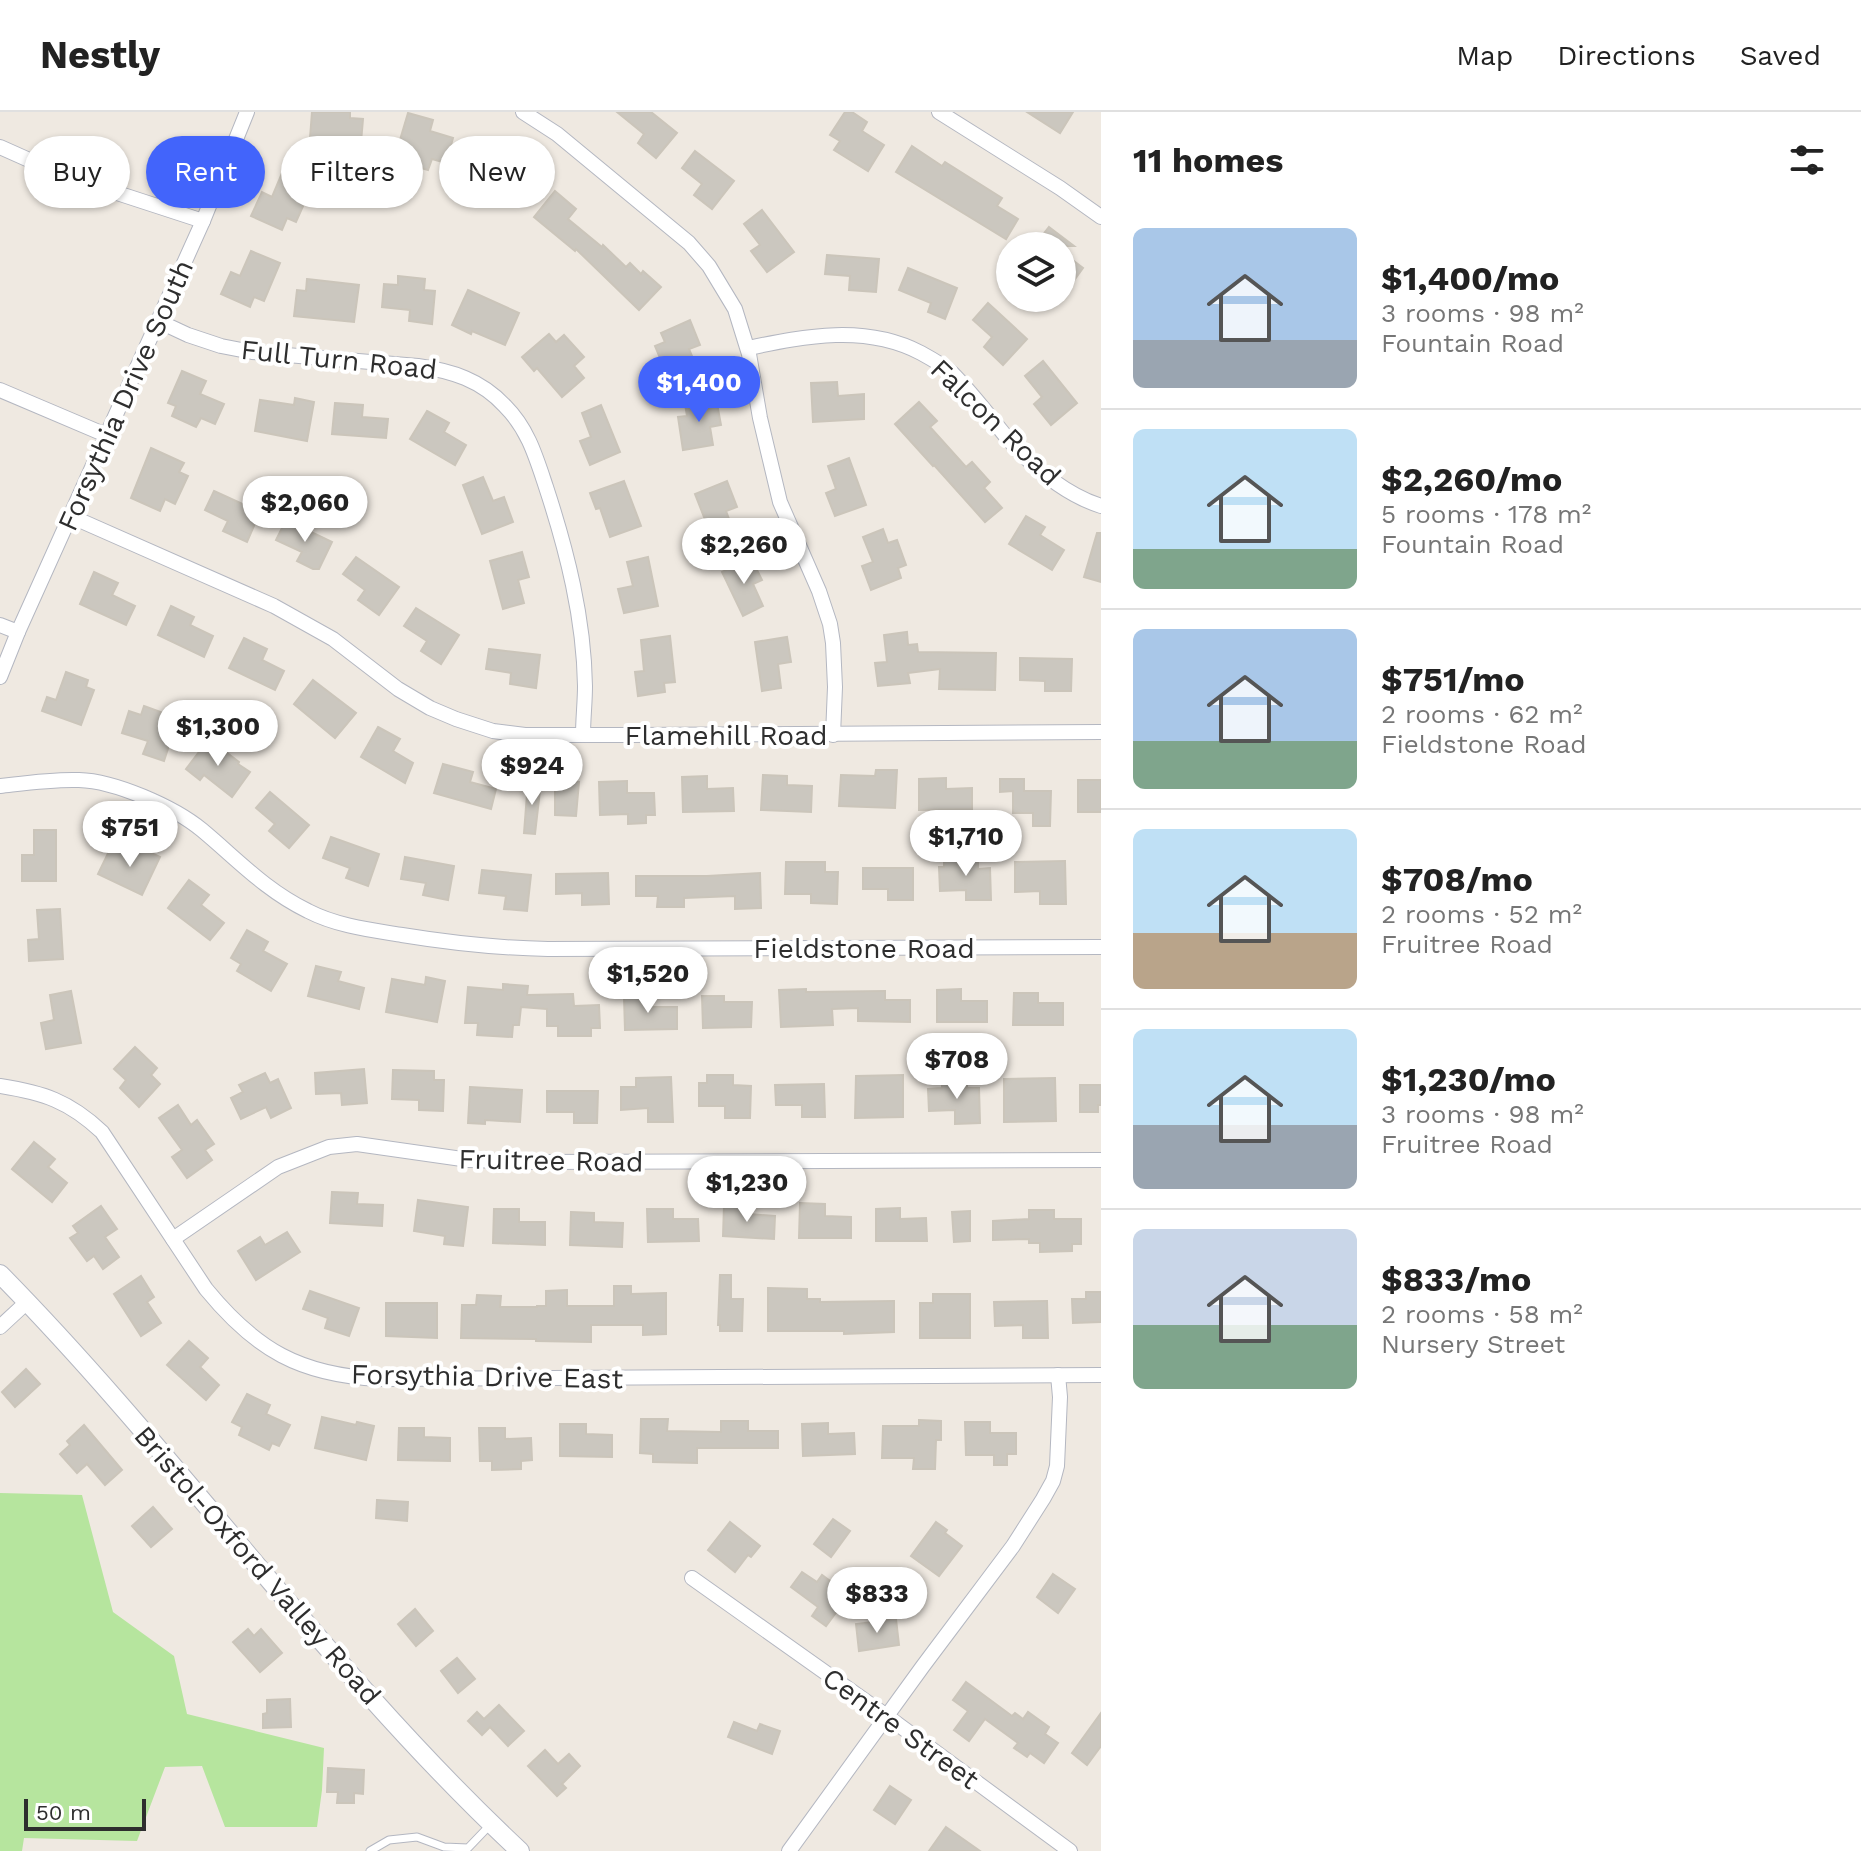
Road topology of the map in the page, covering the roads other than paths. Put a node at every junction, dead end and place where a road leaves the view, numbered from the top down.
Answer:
1 (247, 112) edge
2 (523, 112) edge
3 (939, 112) edge
4 (0, 147) edge
5 (1101, 217) edge
6 (203, 221) junction
7 (158, 321) junction
8 (748, 348) junction
9 (0, 390) edge
10 (106, 435) junction
11 (1101, 506) edge
12 (70, 516) junction
13 (0, 625) edge
14 (18, 632) junction
15 (0, 677) edge
16 (1101, 732) edge
17 (583, 735) junction
18 (833, 735) junction
19 (0, 786) edge
20 (1101, 947) edge
21 (0, 1086) edge
22 (1101, 1160) edge
23 (173, 1239) junction
24 (0, 1274) edge
25 (27, 1302) junction
26 (0, 1327) edge
27 (1058, 1375) junction
28 (1101, 1375) edge
29 (692, 1578) dead end
30 (888, 1717) junction
31 (491, 1824) junction
32 (370, 1851) edge
33 (520, 1851) edge
34 (789, 1851) edge
35 (1070, 1851) edge

1 - 6 street, Forsythia Drive South
2 - 8 street
3 - 5 street
4 - 6 street
6 - 7 street, Forsythia Drive South
7 - 10 street, Forsythia Drive South
7 - 17 street, Full Turn Road
8 - 11 street, Falcon Road
8 - 18 street
9 - 10 street
10 - 12 street, Forsythia Drive South
12 - 14 street, Forsythia Drive South
12 - 17 street, Flamehill Road
13 - 14 street
14 - 15 street, Forsythia Drive South
16 - 18 street, Flamehill Road
17 - 18 street, Flamehill Road
19 - 20 street, Fieldstone Road
21 - 23 street, Forsythia Drive East
22 - 23 street, Fruitree Road
23 - 27 street, Forsythia Drive East
24 - 25 main road, Bristol-Oxford Valley Road
25 - 26 street
25 - 31 main road, Bristol-Oxford Valley Road
27 - 28 street, Forsythia Drive East
27 - 30 street
29 - 30 street, Centre Street
30 - 34 street
30 - 35 street, Centre Street
31 - 32 lane
31 - 33 main road, Bristol-Oxford Valley Road

